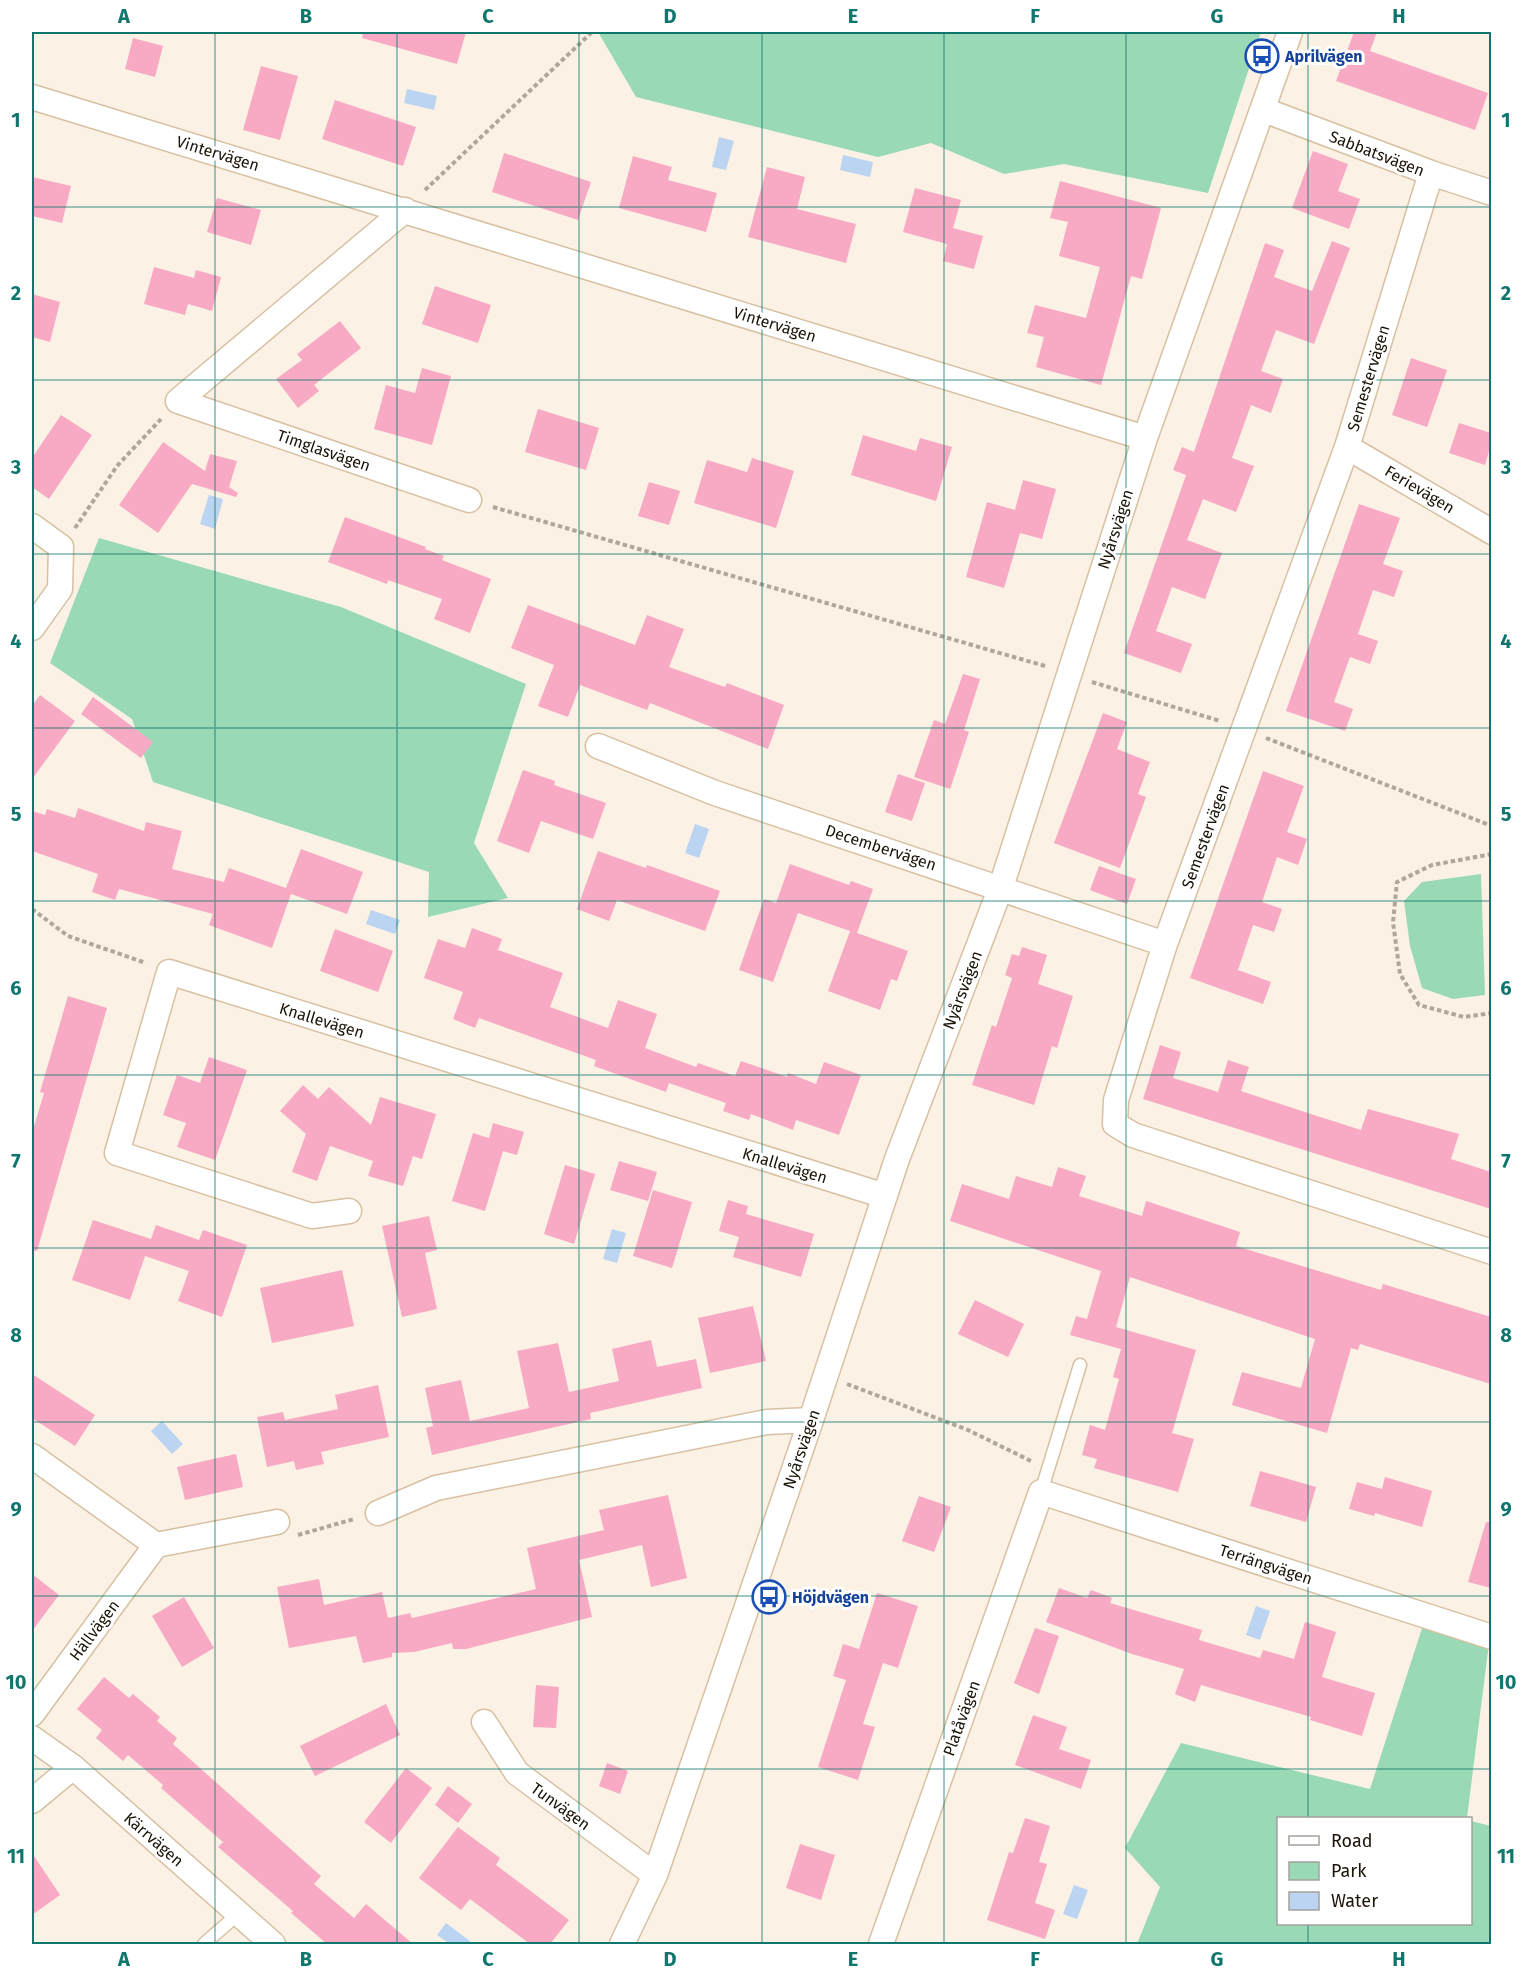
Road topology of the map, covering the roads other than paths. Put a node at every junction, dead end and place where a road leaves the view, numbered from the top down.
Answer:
1 (1290, 32) edge
2 (32, 97) edge
3 (1264, 110) junction
4 (1431, 173) junction
5 (1491, 193) edge
6 (405, 210) junction
7 (1145, 438) junction
8 (1347, 447) junction
9 (469, 500) road end
10 (32, 526) edge
11 (1491, 532) edge
12 (32, 628) edge
13 (598, 746) dead end
14 (1001, 887) junction
15 (1165, 944) junction
16 (885, 1196) junction
17 (349, 1211) dead end
18 (1491, 1252) edge
19 (1080, 1365) dead end
20 (811, 1420) junction
21 (32, 1456) edge
22 (1041, 1492) junction
23 (378, 1514) dead end
24 (277, 1522) road end
25 (156, 1545) junction
26 (1491, 1636) edge
27 (32, 1714) edge
28 (484, 1722) dead end
29 (32, 1738) edge
30 (73, 1767) junction
31 (32, 1802) edge
32 (655, 1875) junction
33 (238, 1914) junction
34 (204, 1944) edge
35 (273, 1944) edge
36 (622, 1944) edge
37 (880, 1944) edge

1 - 3 street, Nyårsvägen
2 - 6 street, Vintervägen
3 - 4 street, Sabbatsvägen
3 - 7 street, Nyårsvägen
4 - 5 street, Sabbatsvägen
4 - 8 street, Semestervägen
6 - 7 street, Vintervägen
6 - 9 street, Timglasvägen
7 - 14 street, Nyårsvägen
8 - 11 street, Ferievägen
8 - 15 street, Semestervägen
10 - 12 street
13 - 14 street, Decembervägen
14 - 15 street, Decembervägen
14 - 16 street, Nyårsvägen
15 - 18 street, Semestervägen
16 - 17 street, Knallevägen
16 - 20 street, Nyårsvägen
19 - 22 lane
20 - 23 street
20 - 32 street, Nyårsvägen
21 - 25 street
22 - 26 street, Terrängvägen
22 - 37 street, Platåvägen
24 - 25 street
25 - 27 street, Hällvägen
28 - 32 street, Tunvägen
29 - 30 street, Kärrvägen
30 - 31 street
30 - 33 street, Kärrvägen
32 - 36 street, Nyårsvägen
33 - 34 lane
33 - 35 street, Kärrvägen

